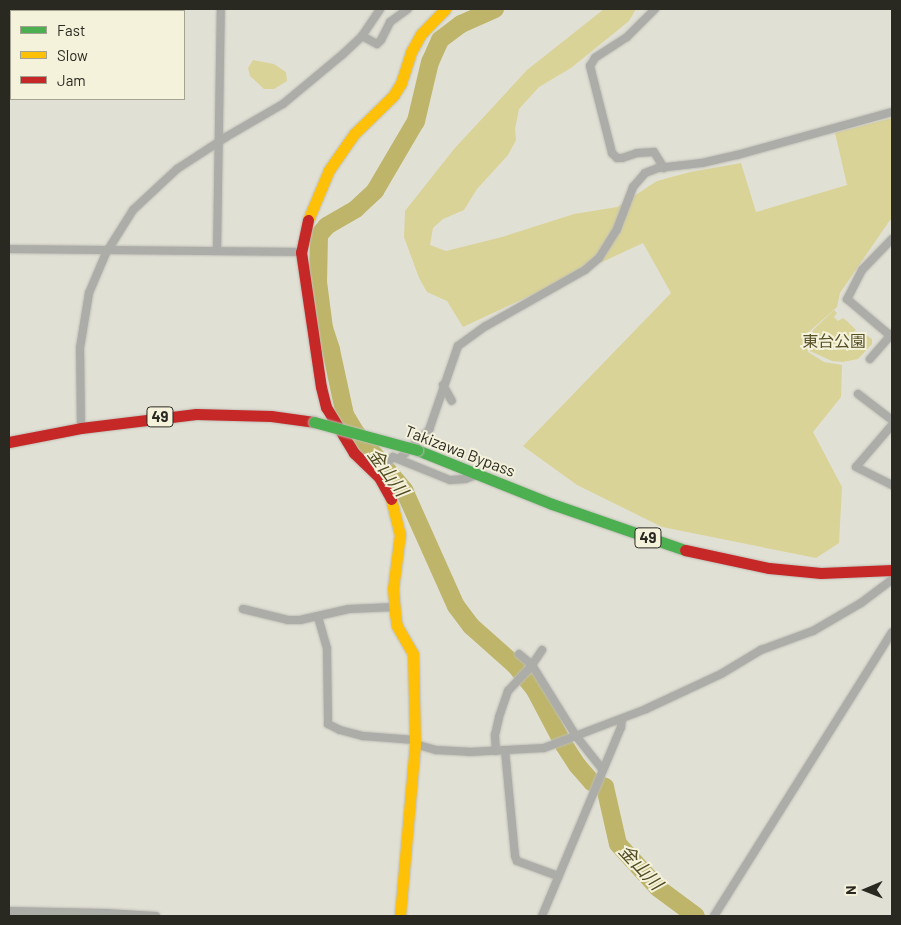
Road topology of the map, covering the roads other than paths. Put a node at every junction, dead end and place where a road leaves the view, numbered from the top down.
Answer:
1 (222, 9) edge
2 (380, 9) edge
3 (408, 9) edge
4 (445, 9) edge
5 (655, 9) edge
6 (362, 36) junction
7 (892, 112) edge
8 (219, 141) junction
9 (664, 168) junction
10 (892, 239) edge
11 (9, 249) edge
12 (108, 250) junction
13 (217, 251) junction
14 (301, 252) junction
15 (892, 336) edge
16 (870, 359) dead end
17 (444, 385) junction
18 (858, 394) dead end
19 (452, 401) dead end
20 (892, 420) edge
21 (892, 425) edge
22 (81, 428) junction
23 (9, 442) edge
24 (399, 459) junction
25 (477, 473) junction
26 (376, 474) junction
27 (892, 485) edge
28 (892, 570) edge
29 (892, 580) edge
30 (394, 607) junction
31 (243, 609) dead end
32 (318, 617) junction
33 (892, 632) edge
34 (542, 650) dead end
35 (519, 654) dead end
36 (532, 665) junction
37 (622, 719) junction
38 (576, 736) junction
39 (415, 742) junction
40 (504, 750) junction
41 (496, 751) junction
42 (603, 770) junction
43 (558, 876) junction
44 (9, 911) edge
45 (156, 916) edge
46 (400, 916) edge
47 (542, 916) edge
48 (714, 916) edge

1 - 8 street
2 - 6 street
3 - 6 street
4 - 14 main road
5 - 9 street
6 - 8 street
7 - 9 street
8 - 12 street
8 - 13 street
9 - 17 street
10 - 15 street
11 - 12 street
12 - 13 street
12 - 22 street
13 - 14 street
14 - 26 main road
15 - 16 street
17 - 19 street
17 - 24 street
18 - 20 street
21 - 27 street
22 - 23 main road, Takizawa Bypass / 49
22 - 25 main road, Takizawa Bypass / 49, bridge
24 - 25 street
24 - 26 street
25 - 28 main road, Takizawa Bypass / 49
26 - 30 main road
29 - 37 street
30 - 32 street
30 - 39 main road
31 - 32 street
32 - 39 street
33 - 48 street
34 - 36 street
35 - 36 street
36 - 38 street
36 - 41 street
37 - 38 street
37 - 42 street
38 - 40 street
38 - 42 street
39 - 41 street
39 - 46 main road
40 - 41 street
40 - 43 street
42 - 43 street
43 - 47 street
44 - 45 street

